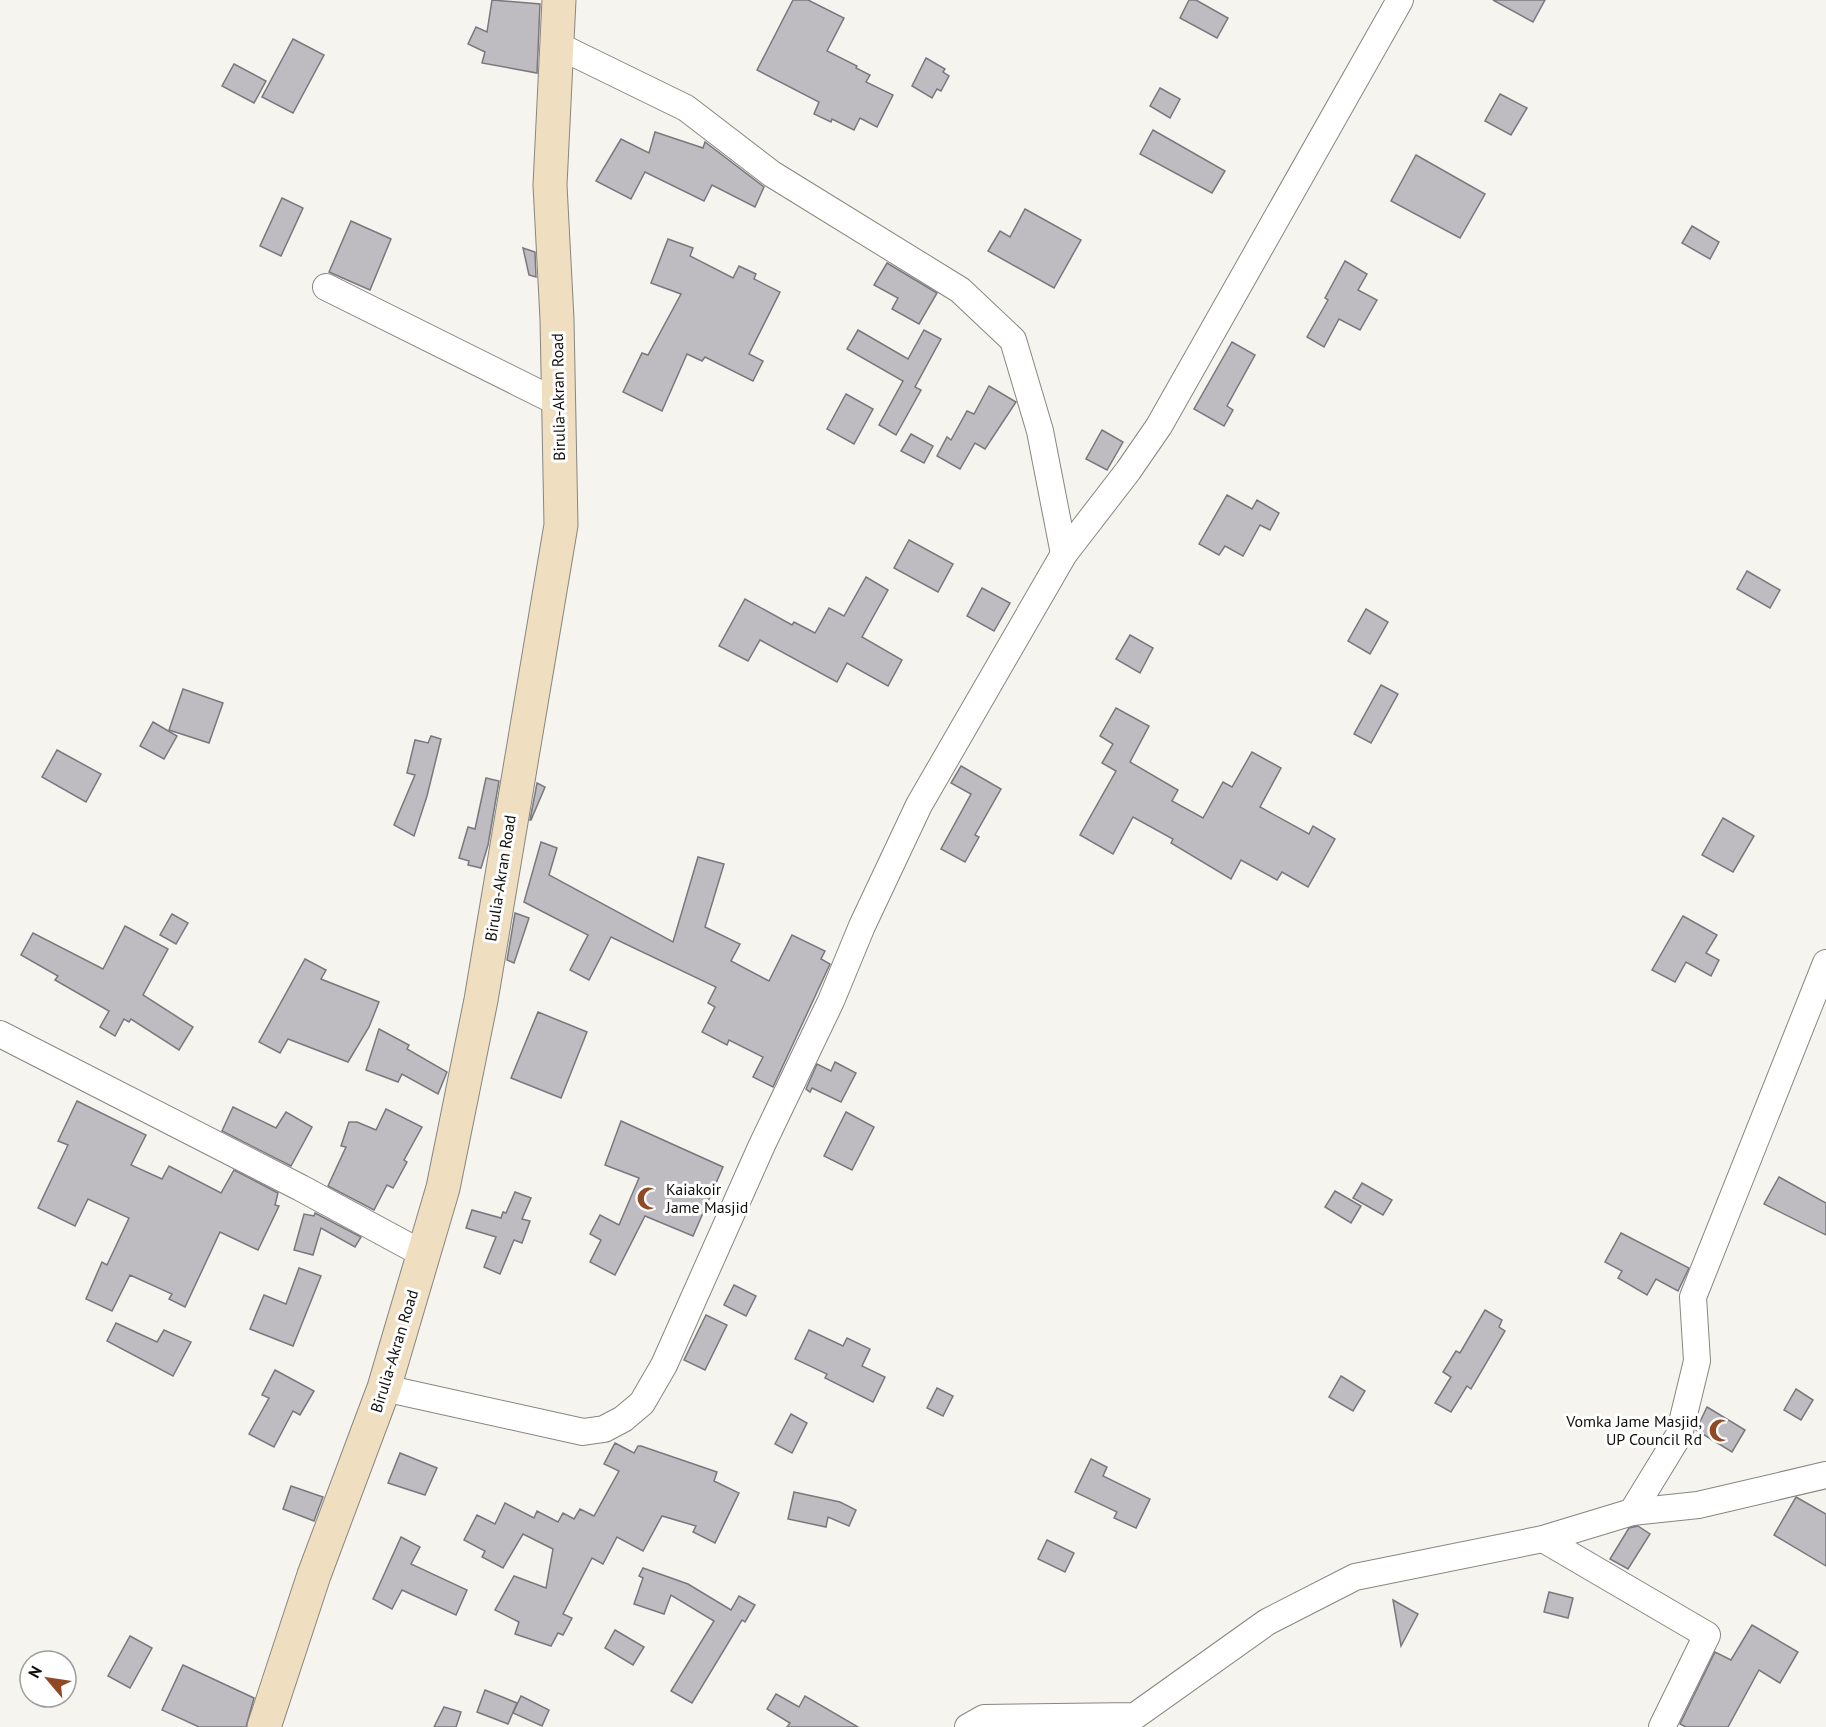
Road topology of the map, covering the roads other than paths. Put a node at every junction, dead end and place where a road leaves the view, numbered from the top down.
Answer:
1 (559, 0) edge
2 (1400, 0) edge
3 (557, 45) junction
4 (327, 287) dead end
5 (556, 402) junction
6 (1064, 554) junction
7 (1826, 963) edge
8 (0, 1034) edge
9 (423, 1254) junction
10 (384, 1388) junction
11 (1826, 1475) edge
12 (1632, 1512) junction
13 (1543, 1539) junction
14 (264, 1727) edge
15 (968, 1727) edge
16 (1662, 1727) edge

1 - 3 street, Birulia-Akran Road
2 - 6 street
3 - 5 street, Birulia-Akran Road
3 - 6 street
4 - 5 street
5 - 9 street, Birulia-Akran Road
6 - 10 street
7 - 12 street
8 - 9 street
9 - 10 street, Birulia-Akran Road
10 - 14 street, Birulia-Akran Road
11 - 12 street
12 - 13 street
13 - 15 street
13 - 16 street

